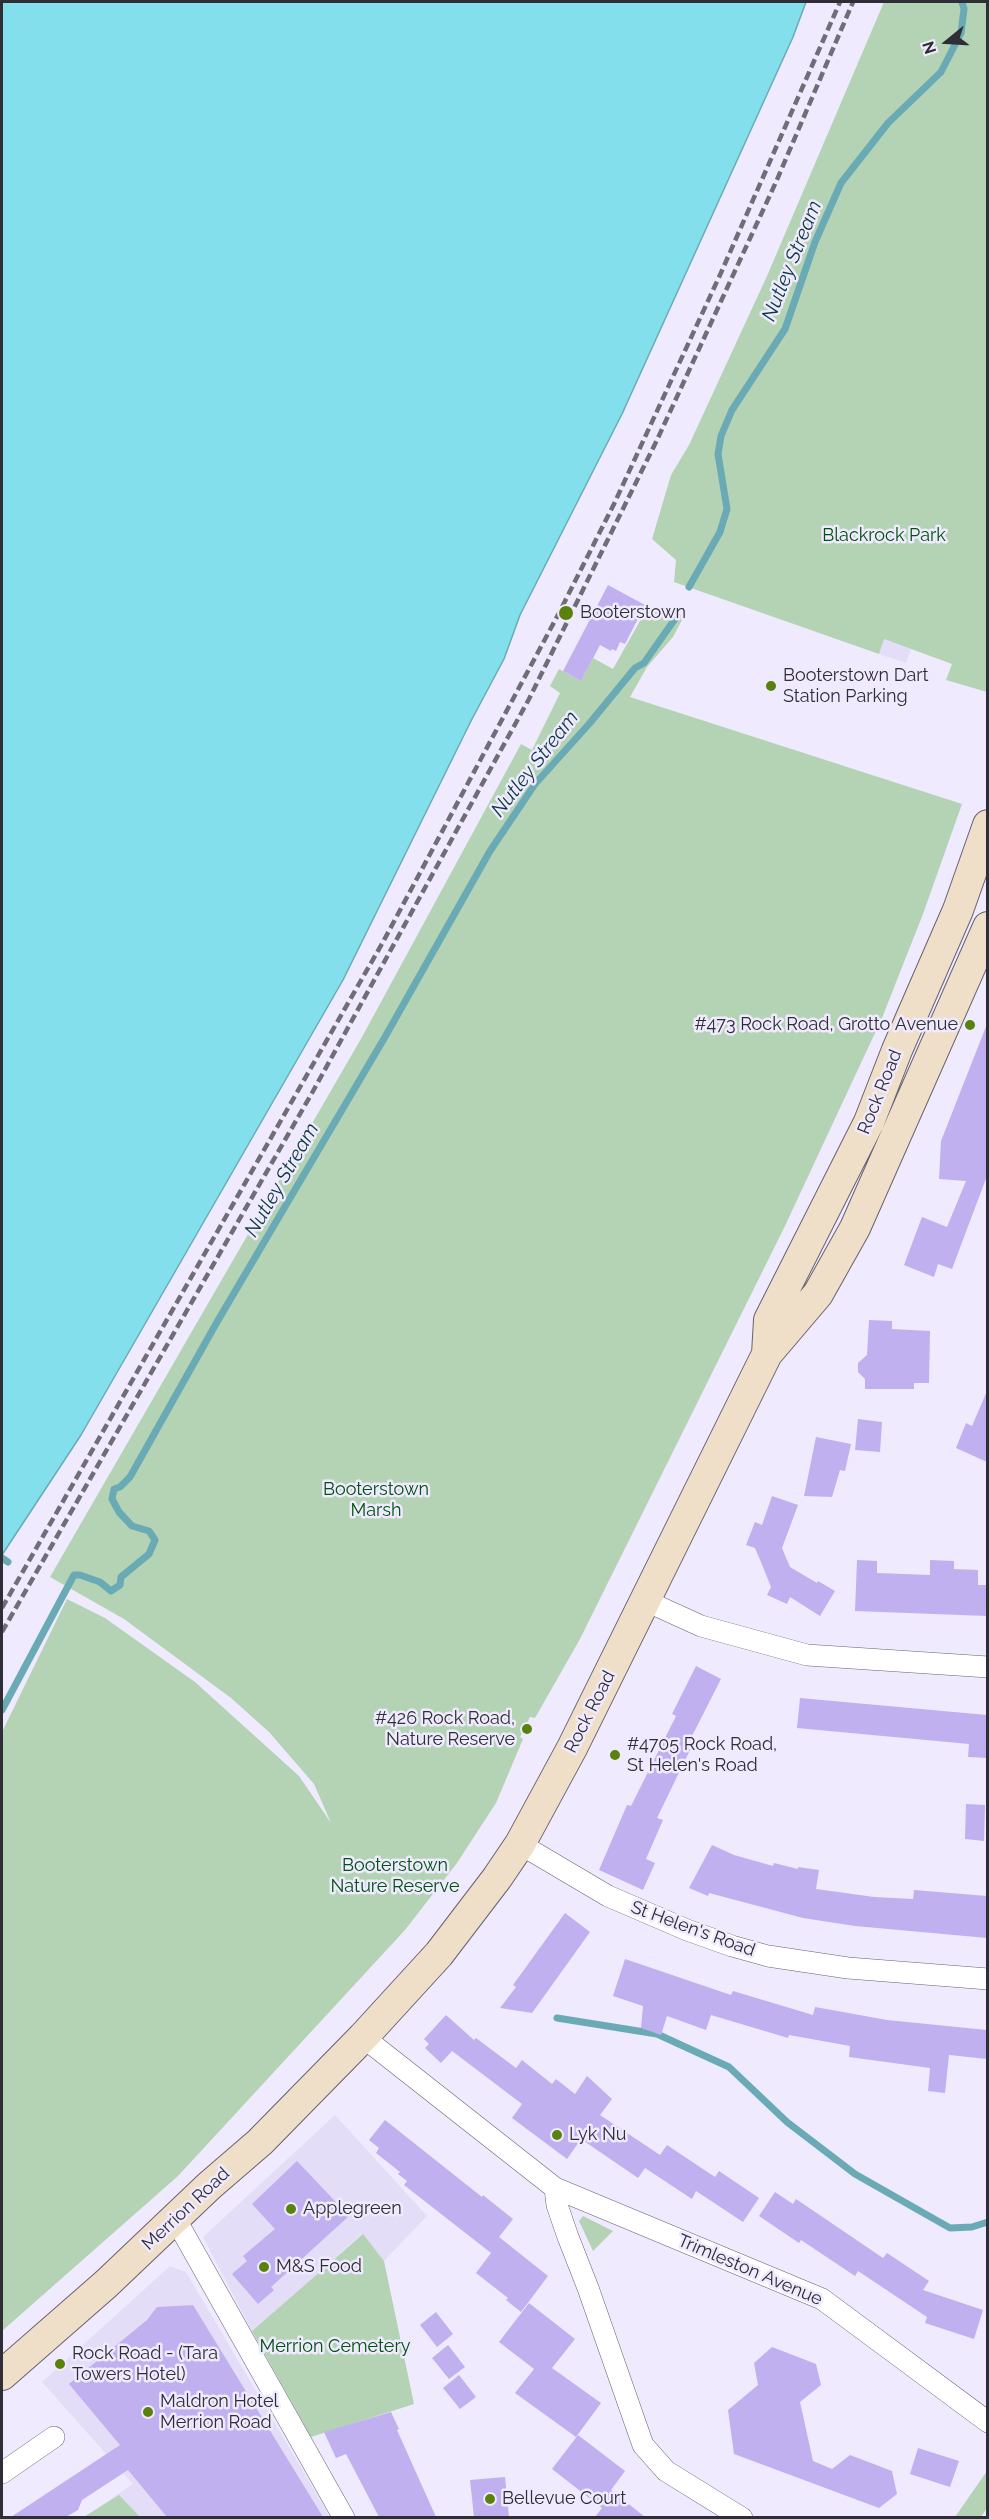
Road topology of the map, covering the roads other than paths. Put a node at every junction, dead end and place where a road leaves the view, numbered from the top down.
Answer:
1 (987, 825) edge
2 (985, 941) edge
3 (767, 1354) junction
4 (644, 1600) junction
5 (987, 1666) edge
6 (520, 1844) junction
7 (987, 1979) edge
8 (363, 2037) junction
9 (555, 2188) junction
10 (176, 2220) junction
11 (2, 2375) edge
12 (987, 2422) edge
13 (54, 2437) dead end
14 (2, 2473) edge
15 (344, 2517) edge
16 (742, 2517) edge

1 - 3 main road, Rock Road
2 - 3 main road, Rock Road
3 - 4 main road, Rock Road
4 - 5 street
4 - 6 main road, Rock Road
6 - 7 street, St Helen's Road
6 - 8 main road, Rock Road
8 - 9 street, Trimleston Avenue
8 - 10 main road, Merrion Road
9 - 12 street, Trimleston Avenue
9 - 16 street
10 - 11 main road, Merrion Road
10 - 15 street
13 - 14 street

